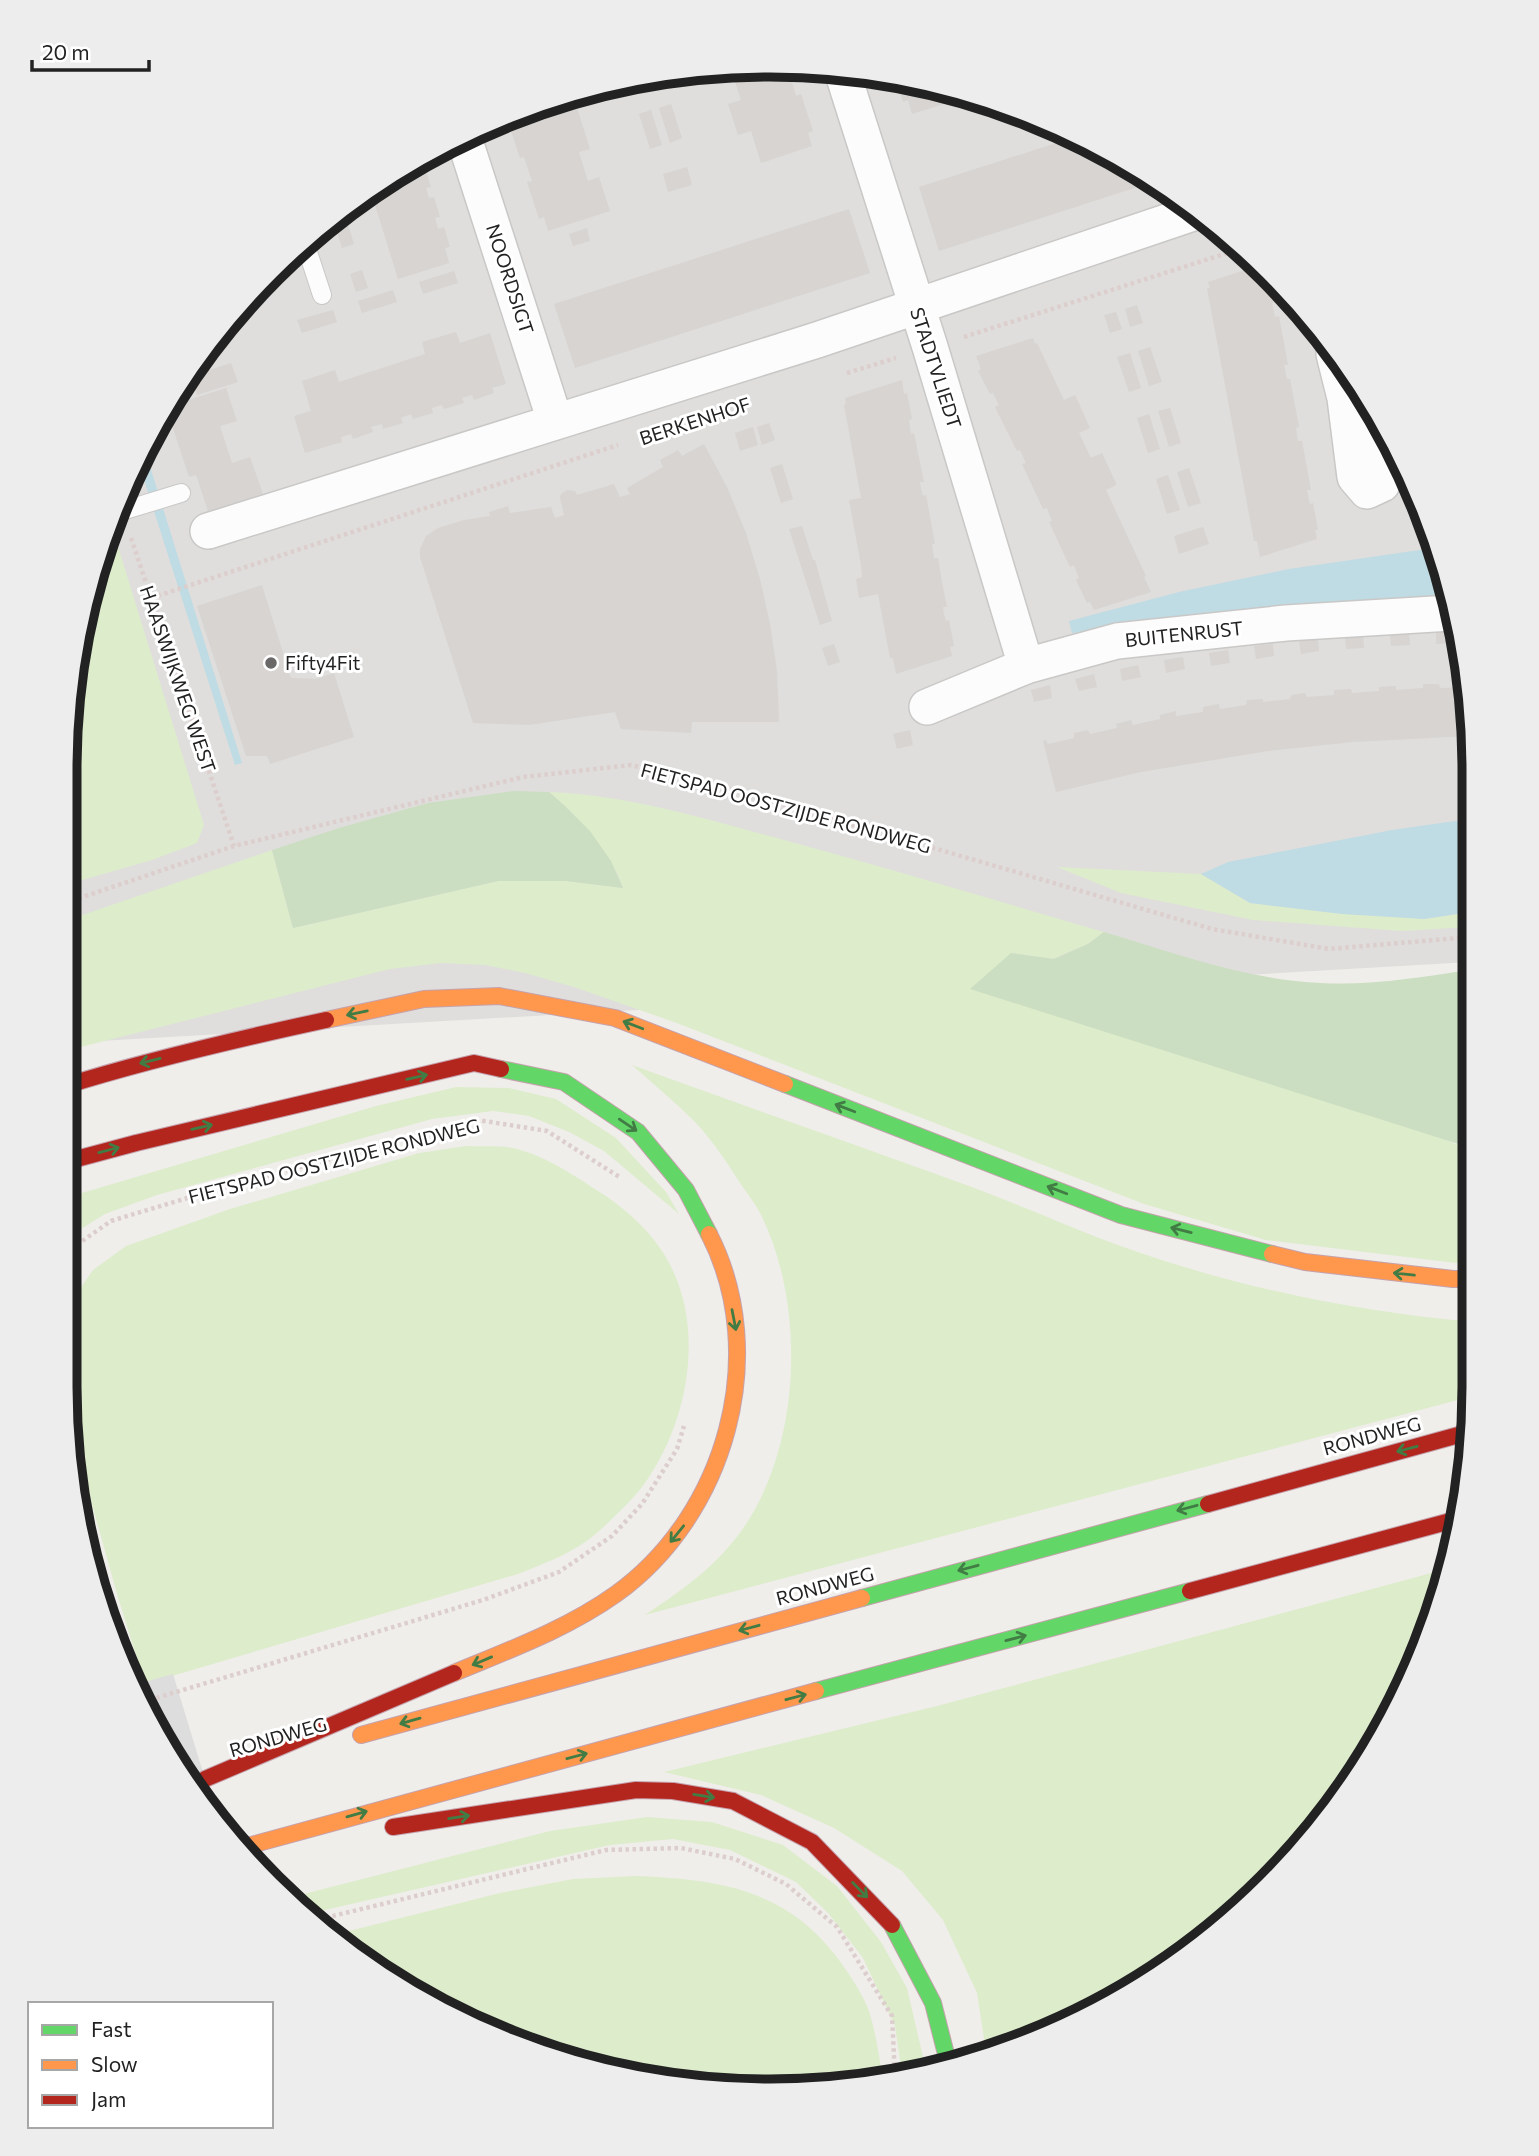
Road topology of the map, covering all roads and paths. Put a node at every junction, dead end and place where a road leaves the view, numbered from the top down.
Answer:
1 (845, 81) edge
2 (467, 146) edge
3 (1185, 216) edge
4 (1230, 252) edge
5 (309, 253) edge
6 (323, 295) dead end
7 (916, 307) junction
8 (930, 347) junction
9 (840, 375) dead end
10 (1341, 379) edge
11 (1346, 398) dead end
12 (555, 421) junction
13 (624, 443) dead end
14 (181, 494) dead end
15 (128, 509) edge
16 (125, 519) edge
17 (208, 531) dead end
18 (151, 598) junction
19 (1444, 613) edge
20 (1026, 666) junction
21 (927, 706) dead end
22 (234, 846) junction
23 (77, 899) edge
24 (1462, 938) edge
25 (77, 1082) edge
26 (77, 1159) edge
27 (627, 1185) dead end
28 (77, 1245) edge
29 (1462, 1279) edge
30 (685, 1422) dead end
31 (1461, 1433) edge
32 (1449, 1521) edge
33 (152, 1700) edge
34 (352, 1738) dead end
35 (325, 1745) dead end
36 (205, 1779) junction
37 (200, 1780) edge
38 (252, 1846) edge
39 (253, 1847) edge
40 (326, 1918) edge
41 (947, 2056) edge
42 (895, 2068) edge

1 - 7 street, STADTVLIEDT
2 - 12 street, NOORDSIGT
3 - 7 street
4 - 8 path
5 - 6 lane
7 - 8 street, STADTVLIEDT
7 - 12 street
8 - 9 path
8 - 20 street, STADTVLIEDT
10 - 11 street
12 - 17 street
13 - 18 path, BERKENHOF
14 - 15 lane
16 - 18 path, HAASWIJKWEG WEST
18 - 22 path, HAASWIJKWEG WEST
19 - 20 street, BUITENRUST
20 - 21 street, BUITENRUST
22 - 23 path, FIETSPAD OOSTZIJDE RONDWEG
22 - 24 path, FIETSPAD OOSTZIJDE RONDWEG
29 -> 25 highway
26 -> 36 highway
27 - 28 path, FIETSPAD OOSTZIJDE RONDWEG
30 - 33 path
31 -> 34 highway, RONDWEG
38 -> 32 highway
35 - 36 highway, RONDWEG
36 - 37 highway, RONDWEG
39 -> 41 highway
40 - 42 path

